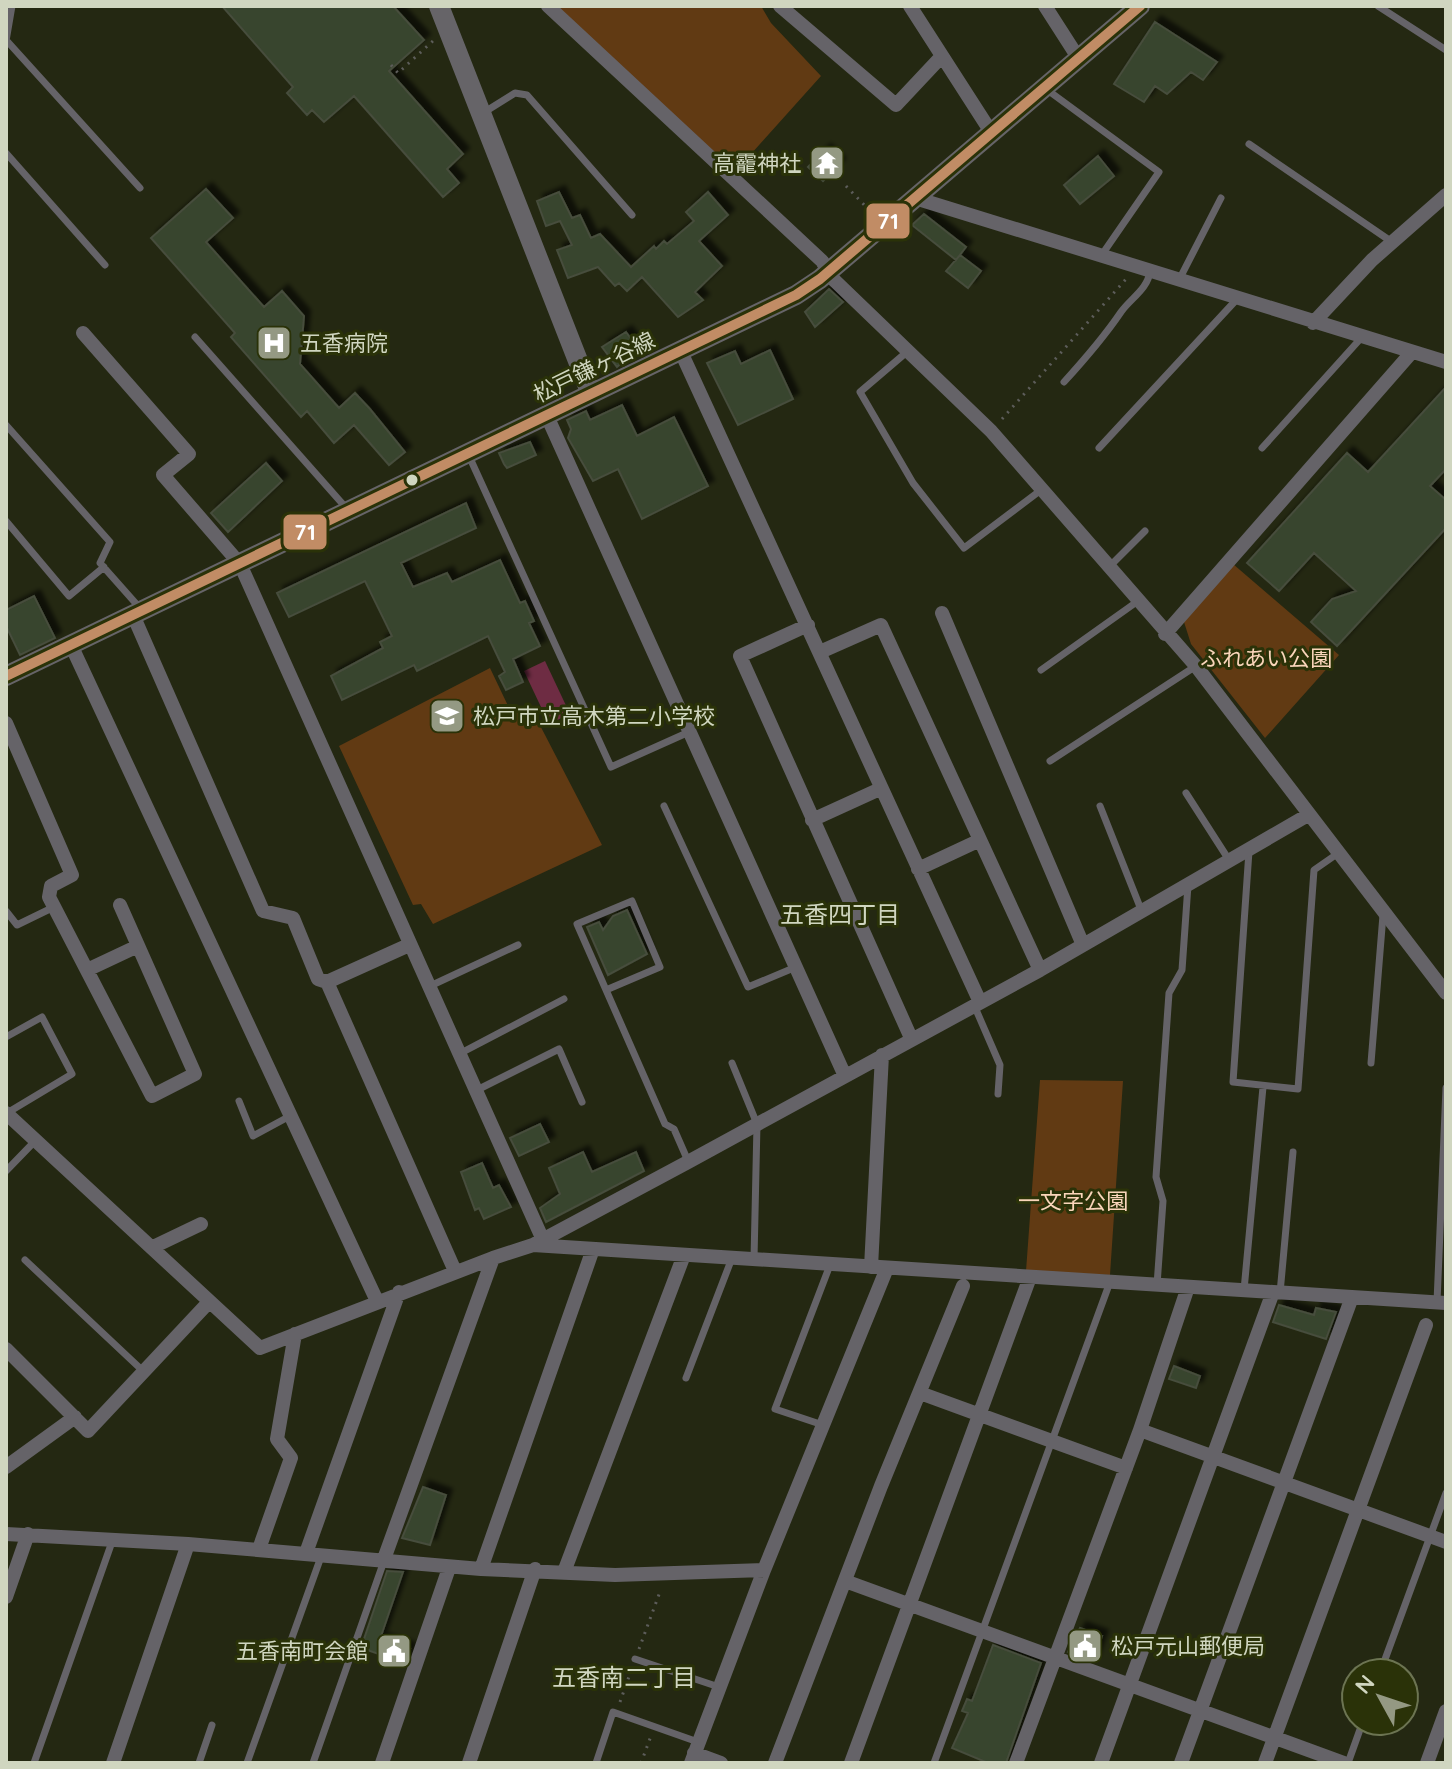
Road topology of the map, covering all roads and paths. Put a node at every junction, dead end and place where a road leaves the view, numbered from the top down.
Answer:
1 (12, 6) edge
2 (439, 6) edge
3 (548, 6) edge
4 (780, 6) edge
5 (910, 6) edge
6 (1045, 6) edge
7 (1140, 6) edge
8 (1378, 6) edge
9 (437, 38) dead end
10 (7, 41) edge
11 (1446, 50) edge
12 (942, 56) junction
13 (1079, 59) junction
14 (391, 65) dead end
15 (1044, 87) junction
16 (479, 115) junction
17 (991, 132) junction
18 (1249, 144) dead end
19 (6, 153) edge
20 (846, 186) dead end
21 (140, 188) dead end
22 (1446, 195) edge
23 (915, 198) junction
24 (1221, 198) dead end
25 (632, 215) dead end
26 (874, 215) dead end
27 (1392, 242) junction
28 (1101, 256) junction
29 (105, 265) dead end
30 (1144, 269) junction
31 (830, 271) junction
32 (1179, 280) junction
33 (1238, 298) junction
34 (1313, 323) junction
35 (83, 333) dead end
36 (195, 337) dead end
37 (1362, 337) junction
38 (909, 350) junction
39 (681, 352) junction
40 (1412, 352) junction
41 (1446, 362) edge
42 (1064, 382) dead end
43 (591, 394) junction
44 (547, 416) junction
45 (6, 425) edge
46 (991, 431) junction
47 (1099, 448) dead end
48 (1262, 448) dead end
49 (468, 454) junction
50 (1043, 489) junction
51 (350, 512) junction
52 (6, 521) edge
53 (1145, 531) dead end
54 (240, 564) junction
55 (104, 567) junction
56 (1109, 567) junction
57 (1138, 601) junction
58 (138, 613) junction
59 (942, 613) dead end
60 (808, 625) junction
61 (1165, 634) junction
62 (71, 645) junction
63 (820, 652) junction
64 (1196, 666) junction
65 (1041, 670) dead end
66 (6, 676) edge
67 (6, 723) edge
68 (690, 732) junction
69 (1050, 761) dead end
70 (880, 789) junction
71 (1186, 793) dead end
72 (664, 806) dead end
73 (1100, 806) dead end
74 (1308, 815) junction
75 (812, 820) junction
76 (978, 841) junction
77 (1249, 849) junction
78 (1337, 854) junction
79 (1229, 860) junction
80 (918, 869) junction
81 (1188, 885) junction
82 (120, 905) dead end
83 (54, 907) junction
84 (6, 911) edge
85 (1142, 912) junction
86 (1384, 913) junction
87 (409, 945) junction
88 (518, 945) dead end
89 (1083, 945) junction
90 (138, 946) junction
91 (796, 967) junction
92 (87, 970) junction
93 (1040, 970) junction
94 (327, 982) junction
95 (428, 987) junction
96 (606, 990) junction
97 (1446, 993) edge
98 (564, 999) dead end
99 (977, 1004) junction
100 (6, 1037) edge
101 (911, 1038) junction
102 (459, 1054) junction
103 (882, 1055) junction
104 (732, 1063) dead end
105 (1371, 1063) dead end
106 (845, 1076) junction
107 (1263, 1087) junction
108 (1446, 1088) edge
109 (475, 1091) junction
110 (998, 1094) dead end
111 (239, 1101) dead end
112 (582, 1102) dead end
113 (6, 1113) edge
114 (290, 1116) junction
115 (757, 1124) junction
116 (36, 1140) junction
117 (1293, 1152) dead end
118 (688, 1162) junction
119 (6, 1171) edge
120 (201, 1224) dead end
121 (538, 1242) junction
122 (153, 1247) junction
123 (593, 1249) junction
124 (684, 1255) junction
125 (493, 1258) junction
126 (732, 1258) junction
127 (754, 1259) junction
128 (25, 1260) dead end
129 (831, 1264) junction
130 (871, 1267) junction
131 (887, 1268) junction
132 (455, 1271) junction
133 (1030, 1277) junction
134 (1110, 1282) junction
135 (1157, 1285) junction
136 (963, 1286) dead end
137 (1188, 1287) junction
138 (1244, 1290) junction
139 (399, 1292) junction
140 (1276, 1292) junction
141 (1352, 1297) junction
142 (377, 1301) junction
143 (208, 1303) junction
144 (1441, 1303) edge
145 (1426, 1325) dead end
146 (295, 1334) junction
147 (6, 1349) edge
148 (143, 1371) junction
149 (686, 1378) dead end
150 (920, 1393) junction
151 (981, 1413) junction
152 (75, 1417) junction
153 (823, 1425) junction
154 (1140, 1430) junction
155 (1053, 1440) junction
156 (1212, 1457) junction
157 (6, 1467) edge
158 (1126, 1468) junction
159 (1287, 1483) junction
160 (1446, 1493) edge
161 (1358, 1509) junction
162 (6, 1534) edge
163 (28, 1534) junction
164 (1430, 1536) junction
165 (113, 1538) junction
166 (1446, 1542) edge
167 (188, 1544) junction
168 (259, 1549) junction
169 (306, 1553) junction
170 (322, 1554) junction
171 (384, 1559) junction
172 (449, 1568) junction
173 (481, 1569) junction
174 (535, 1569) junction
175 (764, 1570) junction
176 (564, 1572) junction
177 (666, 1573) junction
178 (845, 1581) junction
179 (6, 1597) edge
180 (909, 1604) junction
181 (982, 1633) junction
182 (1386, 1657) edge
183 (635, 1659) junction
184 (1053, 1659) junction
185 (1129, 1685) junction
186 (719, 1687) junction
187 (1201, 1710) junction
188 (1446, 1711) edge
189 (616, 1713) junction
190 (212, 1725) dead end
191 (654, 1726) junction
192 (1274, 1737) junction
193 (1357, 1737) edge
194 (694, 1753) edge
195 (34, 1763) edge
196 (113, 1763) edge
197 (199, 1763) edge
198 (247, 1763) edge
199 (313, 1763) edge
200 (382, 1763) edge
201 (469, 1763) edge
202 (596, 1763) edge
203 (641, 1763) edge
204 (721, 1763) edge
205 (775, 1763) edge
206 (851, 1763) edge
207 (934, 1763) edge
208 (1016, 1763) edge
209 (1101, 1763) edge
210 (1181, 1763) edge
211 (1265, 1763) edge
212 (1346, 1763) edge
213 (1427, 1763) edge

1 - 10 lane
2 - 16 main road
3 - 31 street
4 - 12 street
5 - 12 street
6 - 13 street
7 - 13 main road, 松戸鎌ヶ谷線
8 - 11 lane
9 - 14 path
10 - 21 lane
12 - 17 street
13 - 15 main road, 松戸鎌ヶ谷線
15 - 17 main road, 松戸鎌ヶ谷線
15 - 28 lane
16 - 25 lane
16 - 43 main road
17 - 23 main road, 松戸鎌ヶ谷線
18 - 27 lane
19 - 29 lane
20 - 26 path
22 - 27 street
23 - 28 street
23 - 31 main road, 松戸鎌ヶ谷線
24 - 32 lane
27 - 34 street
28 - 30 street
30 - 32 street
30 - 42 lane
30 - 46 path
31 - 38 street
31 - 39 main road, 松戸鎌ヶ谷線
32 - 33 street
33 - 34 street
33 - 47 lane
34 - 37 street
35 - 54 street
36 - 51 lane
37 - 40 street
37 - 48 lane
38 - 46 street
38 - 50 lane
39 - 43 main road, 松戸鎌ヶ谷線
39 - 60 street
40 - 41 street
40 - 61 street
43 - 44 main road, 松戸鎌ヶ谷線
44 - 49 main road, 松戸鎌ヶ谷線
44 - 68 street
45 - 55 lane
46 - 50 street
49 - 51 main road, 松戸鎌ヶ谷線
49 - 68 lane
50 - 56 street
51 - 54 main road, 松戸鎌ヶ谷線
52 - 55 lane
53 - 56 lane
54 - 58 main road, 松戸鎌ヶ谷線
54 - 87 street
55 - 58 lane
56 - 57 street
57 - 61 street
57 - 65 lane
58 - 62 main road, 松戸鎌ヶ谷線
58 - 94 street
59 - 89 street
60 - 63 street
60 - 75 street
61 - 64 street
62 - 66 main road, 松戸鎌ヶ谷線
62 - 114 street
63 - 70 street
63 - 76 street
64 - 69 lane
64 - 74 street
67 - 83 street
68 - 91 street
70 - 75 street
70 - 80 street
71 - 79 lane
72 - 91 lane
73 - 85 lane
74 - 77 street
74 - 78 street
75 - 101 street
76 - 80 street
76 - 93 street
77 - 79 street
77 - 107 lane
78 - 86 street
78 - 107 lane
79 - 81 street
80 - 99 street
81 - 85 street
81 - 135 lane
82 - 90 street
83 - 84 lane
83 - 92 street
85 - 89 street
86 - 97 street
86 - 105 lane
87 - 94 street
87 - 95 street
88 - 95 lane
89 - 93 street
90 - 92 street
90 - 92 street
91 - 106 street
93 - 99 street
94 - 132 street
95 - 102 street
96 - 96 lane
96 - 118 lane
98 - 102 lane
99 - 101 street
99 - 110 lane
100 - 113 lane
101 - 103 street
102 - 109 street
103 - 106 street
103 - 130 street
104 - 115 lane
106 - 115 street
107 - 138 lane
108 - 144 lane
109 - 112 lane
109 - 121 street
111 - 114 lane
113 - 116 street
114 - 142 street
115 - 118 street
115 - 127 lane
116 - 119 lane
116 - 122 street
117 - 140 lane
118 - 121 street
120 - 122 street
121 - 123 street
121 - 125 street
122 - 143 street
123 - 124 street
123 - 173 street
124 - 126 street
124 - 176 street
125 - 132 street
125 - 171 street
126 - 127 street
126 - 149 lane
127 - 129 street
128 - 148 lane
129 - 130 street
129 - 153 lane
130 - 131 street
131 - 133 street
131 - 153 street
132 - 139 street
133 - 134 street
133 - 151 street
134 - 135 street
134 - 155 lane
135 - 137 street
136 - 150 street
137 - 138 street
137 - 154 street
138 - 140 street
139 - 142 street
139 - 169 street
140 - 141 street
140 - 156 street
141 - 144 street
141 - 159 street
142 - 146 street
143 - 146 street
143 - 148 street
145 - 161 street
146 - 168 street
147 - 152 street
148 - 152 street
150 - 151 street
150 - 178 street
151 - 155 street
151 - 180 street
152 - 157 street
153 - 175 street
154 - 156 street
154 - 158 street
155 - 158 street
155 - 181 lane
156 - 159 street
156 - 185 street
158 - 184 street
159 - 161 street
159 - 187 street
160 - 164 lane
161 - 164 street
161 - 192 street
162 - 163 street
163 - 165 street
163 - 179 street
164 - 166 street
164 - 182 lane
165 - 167 street
165 - 195 lane
167 - 168 street
167 - 196 street
168 - 169 street
169 - 170 street
170 - 171 street
170 - 198 lane
171 - 172 street
171 - 199 lane
172 - 173 street
172 - 200 street
173 - 174 street
174 - 176 street
174 - 201 street
175 - 177 street
175 - 186 street
176 - 177 street
177 - 183 path
178 - 180 street
178 - 205 street
180 - 181 street
180 - 206 street
181 - 184 street
181 - 207 lane
183 - 186 lane
183 - 189 path
184 - 185 street
184 - 208 street
185 - 187 street
185 - 209 street
186 - 194 street
187 - 192 street
187 - 210 street
188 - 213 street
189 - 191 lane
189 - 202 lane
190 - 197 lane
191 - 194 lane
191 - 203 path
192 - 211 street
192 - 212 street
193 - 212 lane
194 - 204 street

